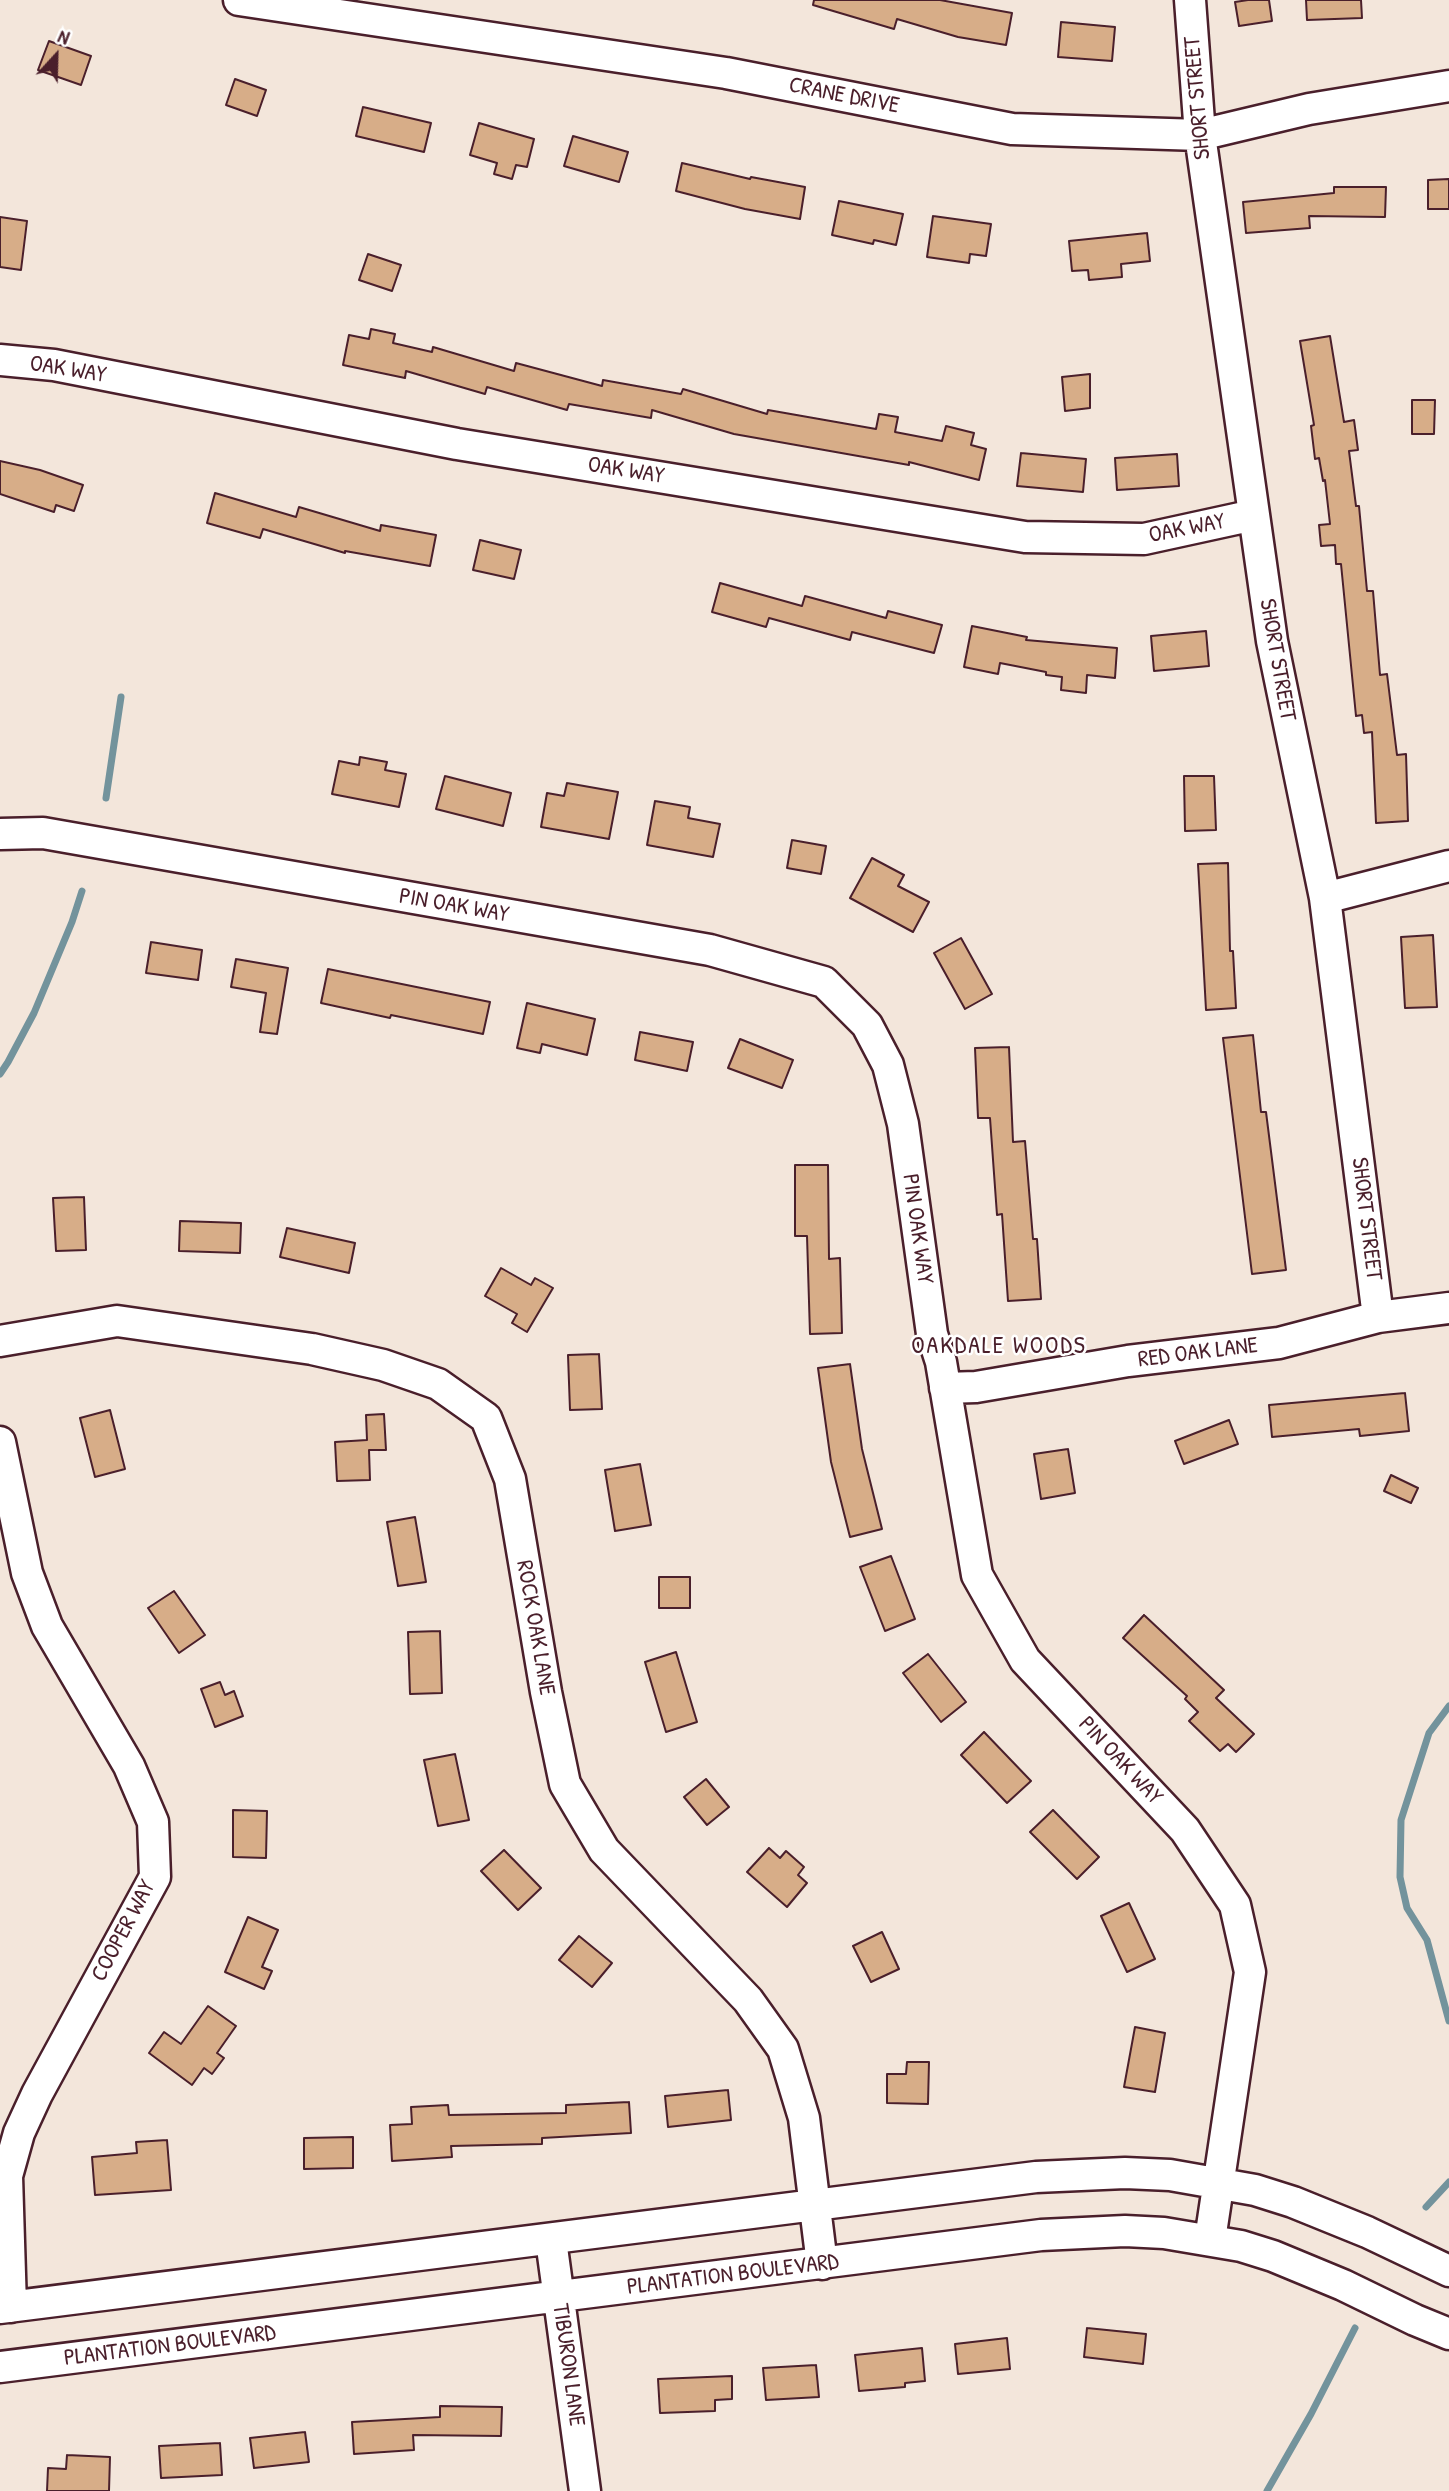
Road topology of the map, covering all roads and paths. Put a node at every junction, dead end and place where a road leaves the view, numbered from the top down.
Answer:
1 (239, 0) edge
2 (1190, 0) edge
3 (1449, 86) edge
4 (1200, 135) junction
5 (0, 360) edge
6 (1254, 515) junction
7 (0, 834) edge
8 (1449, 866) edge
9 (1325, 898) junction
10 (1449, 1308) edge
11 (1378, 1317) junction
12 (0, 1341) edge
13 (945, 1388) junction
14 (0, 1442) edge
15 (1220, 2182) junction
16 (814, 2206) junction
17 (551, 2240) junction
18 (1210, 2240) junction
19 (821, 2264) junction
20 (1449, 2271) edge
21 (558, 2297) junction
22 (5, 2308) edge
23 (1449, 2334) edge
24 (0, 2367) edge
25 (585, 2491) edge

1 - 4 street, CRANE DRIVE
2 - 4 street, SHORT STREET
3 - 4 street, CRANE DRIVE
4 - 6 street, SHORT STREET
5 - 6 street, OAK WAY
6 - 9 street, SHORT STREET
7 - 13 street, PIN OAK WAY
8 - 9 street
9 - 11 street, SHORT STREET
10 - 11 street, RED OAK LANE
11 - 13 street, RED OAK LANE
12 - 16 street, ROCK OAK LANE
13 - 15 street, PIN OAK WAY
14 - 22 street, COOPER WAY
15 - 16 street
15 - 18 street, PIN OAK WAY
15 - 20 street
16 - 17 street
16 - 19 street, ROCK OAK LANE
17 - 21 street, TIBURON LANE
17 - 22 street
18 - 19 street, PLANTATION BOULEVARD
18 - 23 street, PLANTATION BOULEVARD
19 - 21 street, PLANTATION BOULEVARD
21 - 24 street, PLANTATION BOULEVARD
21 - 25 street, TIBURON LANE

